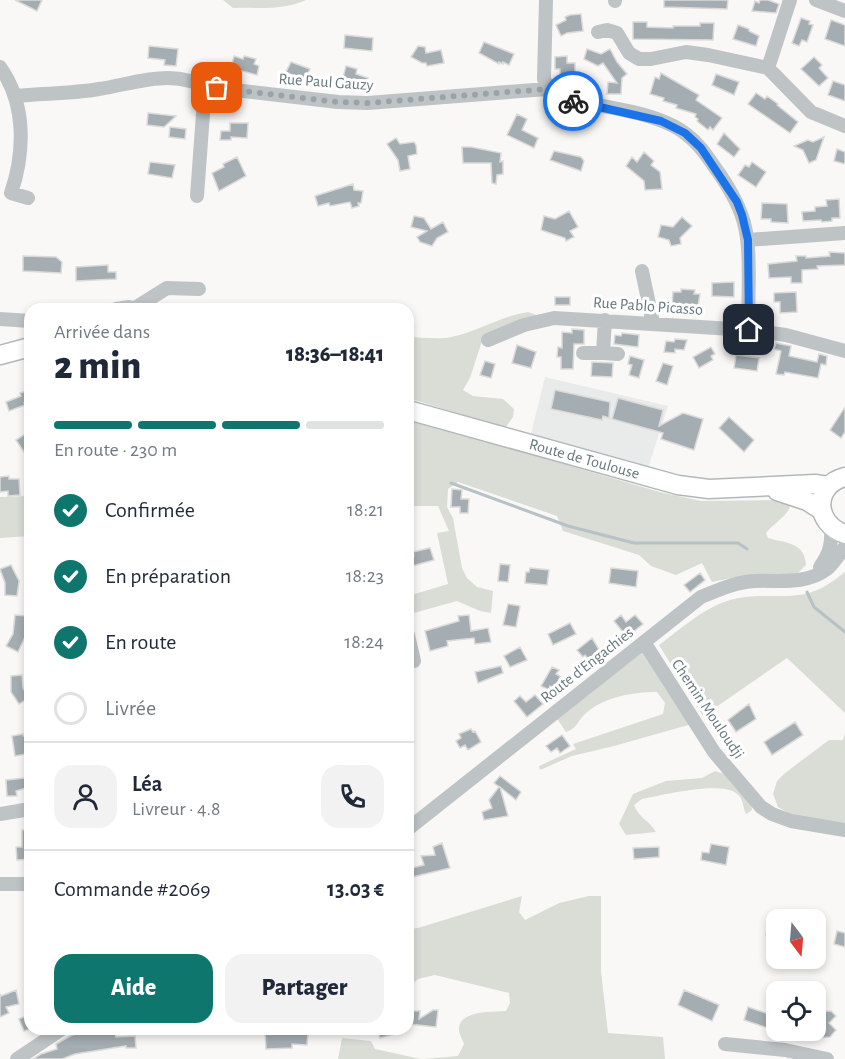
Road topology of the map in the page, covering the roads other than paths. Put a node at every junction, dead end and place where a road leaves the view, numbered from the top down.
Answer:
1 (546, 0) edge
2 (790, 0) edge
3 (816, 0) edge
4 (845, 11) edge
5 (598, 32) dead end
6 (0, 67) edge
7 (768, 68) junction
8 (547, 89) junction
9 (211, 90) junction
10 (15, 96) junction
11 (845, 126) edge
12 (6, 191) edge
13 (197, 196) dead end
14 (28, 198) dead end
15 (845, 233) edge
16 (748, 240) junction
17 (642, 271) dead end
18 (199, 289) dead end
19 (145, 303) edge
20 (0, 319) edge
21 (605, 320) junction
22 (24, 321) edge
23 (653, 323) junction
24 (749, 330) junction
25 (488, 340) dead end
26 (24, 349) edge
27 (845, 351) edge
28 (583, 353) dead end
29 (603, 353) junction
30 (618, 354) dead end
31 (0, 355) edge
32 (414, 412) edge
33 (845, 477) edge
34 (828, 486) junction
35 (763, 488) junction
36 (822, 510) junction
37 (838, 530) edge
38 (845, 547) edge
39 (809, 578) junction
40 (644, 642) junction
41 (24, 810) edge
42 (0, 814) edge
43 (414, 824) edge
44 (845, 830) edge
45 (0, 884) edge
46 (24, 884) edge
47 (54, 1035) edge
48 (725, 1044) dead end
49 (17, 1059) edge
50 (826, 1059) edge

1 - 8 street
2 - 7 street
3 - 4 street
5 - 7 street
6 - 10 street
7 - 11 street
8 - 9 street, Rue Paul Gauzy
8 - 16 street
9 - 10 street, Rue Paul Gauzy
9 - 13 street
10 - 12 street
12 - 14 street
15 - 16 street
16 - 24 street
17 - 23 street
18 - 19 street
20 - 22 street
21 - 23 street, Rue Pablo Picasso
21 - 25 street, Rue Pablo Picasso
21 - 29 street
23 - 24 street, Rue Pablo Picasso
24 - 27 street, Rue Pablo Picasso
26 - 31 main road
28 - 29 street
29 - 30 street
32 - 35 main road, Route de Toulouse
33 - 34 main road
34 - 35 main road, Route de Toulouse
34 - 36 main road
35 - 36 main road, Route de Toulouse
36 - 37 main road
37 - 39 street
38 - 39 street, Route d'Engachies
39 - 40 street, Route d'Engachies
40 - 43 street, Route d'Engachies
40 - 44 street, Chemin Mouloudji
41 - 42 street
45 - 46 street
47 - 49 street
48 - 50 street

